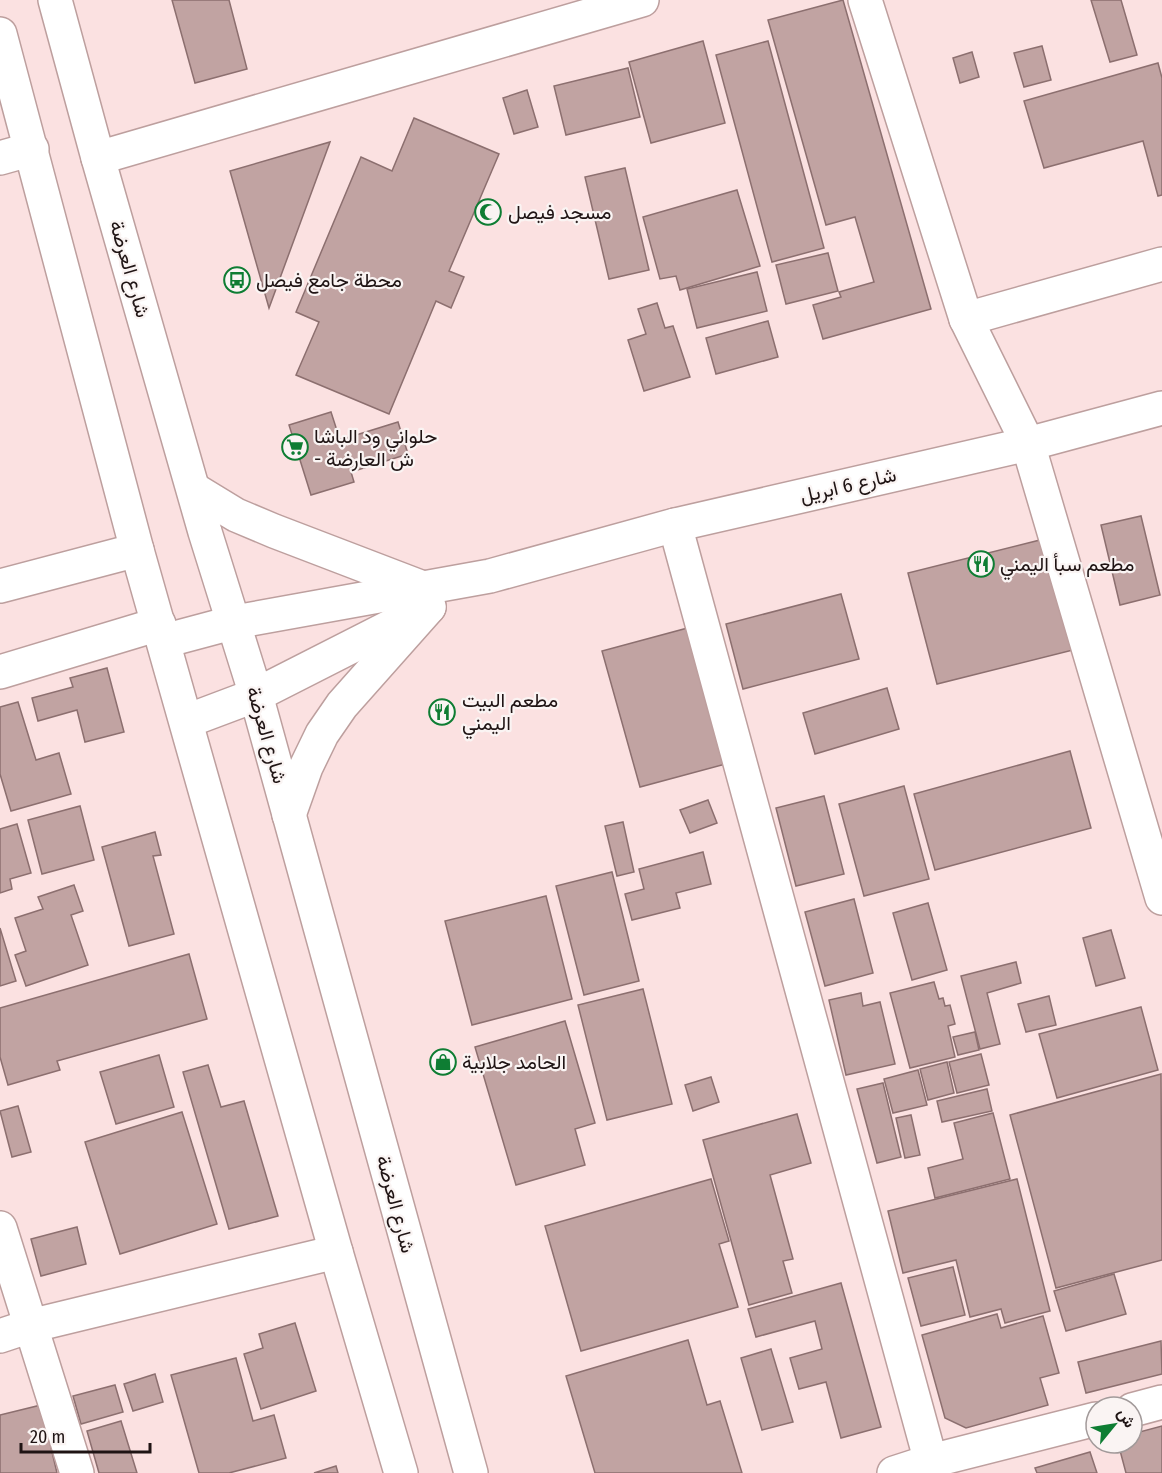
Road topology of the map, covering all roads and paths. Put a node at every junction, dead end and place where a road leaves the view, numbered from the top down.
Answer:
1 (55, 0) edge
2 (642, 0) edge
3 (865, 0) edge
4 (601, 6) edge
5 (0, 34) edge
6 (32, 149) junction
7 (0, 158) edge
8 (98, 158) junction
9 (1162, 264) edge
10 (966, 319) junction
11 (1162, 408) edge
12 (1028, 444) junction
13 (195, 490) junction
14 (675, 525) junction
15 (137, 550) junction
16 (0, 586) edge
17 (426, 598) junction
18 (235, 622) junction
19 (162, 633) junction
20 (0, 672) edge
21 (256, 695) junction
22 (187, 721) junction
23 (289, 815) junction
24 (1162, 898) edge
25 (0, 1228) edge
26 (336, 1252) junction
27 (15, 1331) edge
28 (1162, 1402) edge
29 (1144, 1407) edge
30 (1084, 1423) edge
31 (932, 1467) edge
32 (77, 1473) edge
33 (401, 1473) edge
34 (471, 1473) edge
35 (894, 1473) edge

1 - 8 street, شارع العرضة
2 - 4 street
3 - 10 street
4 - 8 street
5 - 6 street
6 - 7 street
6 - 15 street
8 - 13 street, شارع العرضة
9 - 10 street
10 - 12 street
11 - 12 street, شارع 6 ابريل
12 - 14 street, شارع 6 ابريل
12 - 24 street
13 - 17 street
13 - 18 street, شارع العرضة
14 - 17 street, شارع 6 ابريل
14 - 31 street
15 - 16 street
15 - 19 street
17 - 18 street, شارع 6 ابريل
17 - 21 street
17 - 23 street
18 - 19 street, شارع 6 ابريل
18 - 21 street, شارع العرضة
19 - 20 street, شارع 6 ابريل
19 - 22 street
21 - 22 street
21 - 23 street, شارع العرضة
22 - 26 street
23 - 34 street, شارع العرضة
25 - 27 street
26 - 27 street
26 - 33 street
27 - 32 street
28 - 29 street
30 - 31 street
31 - 35 street

